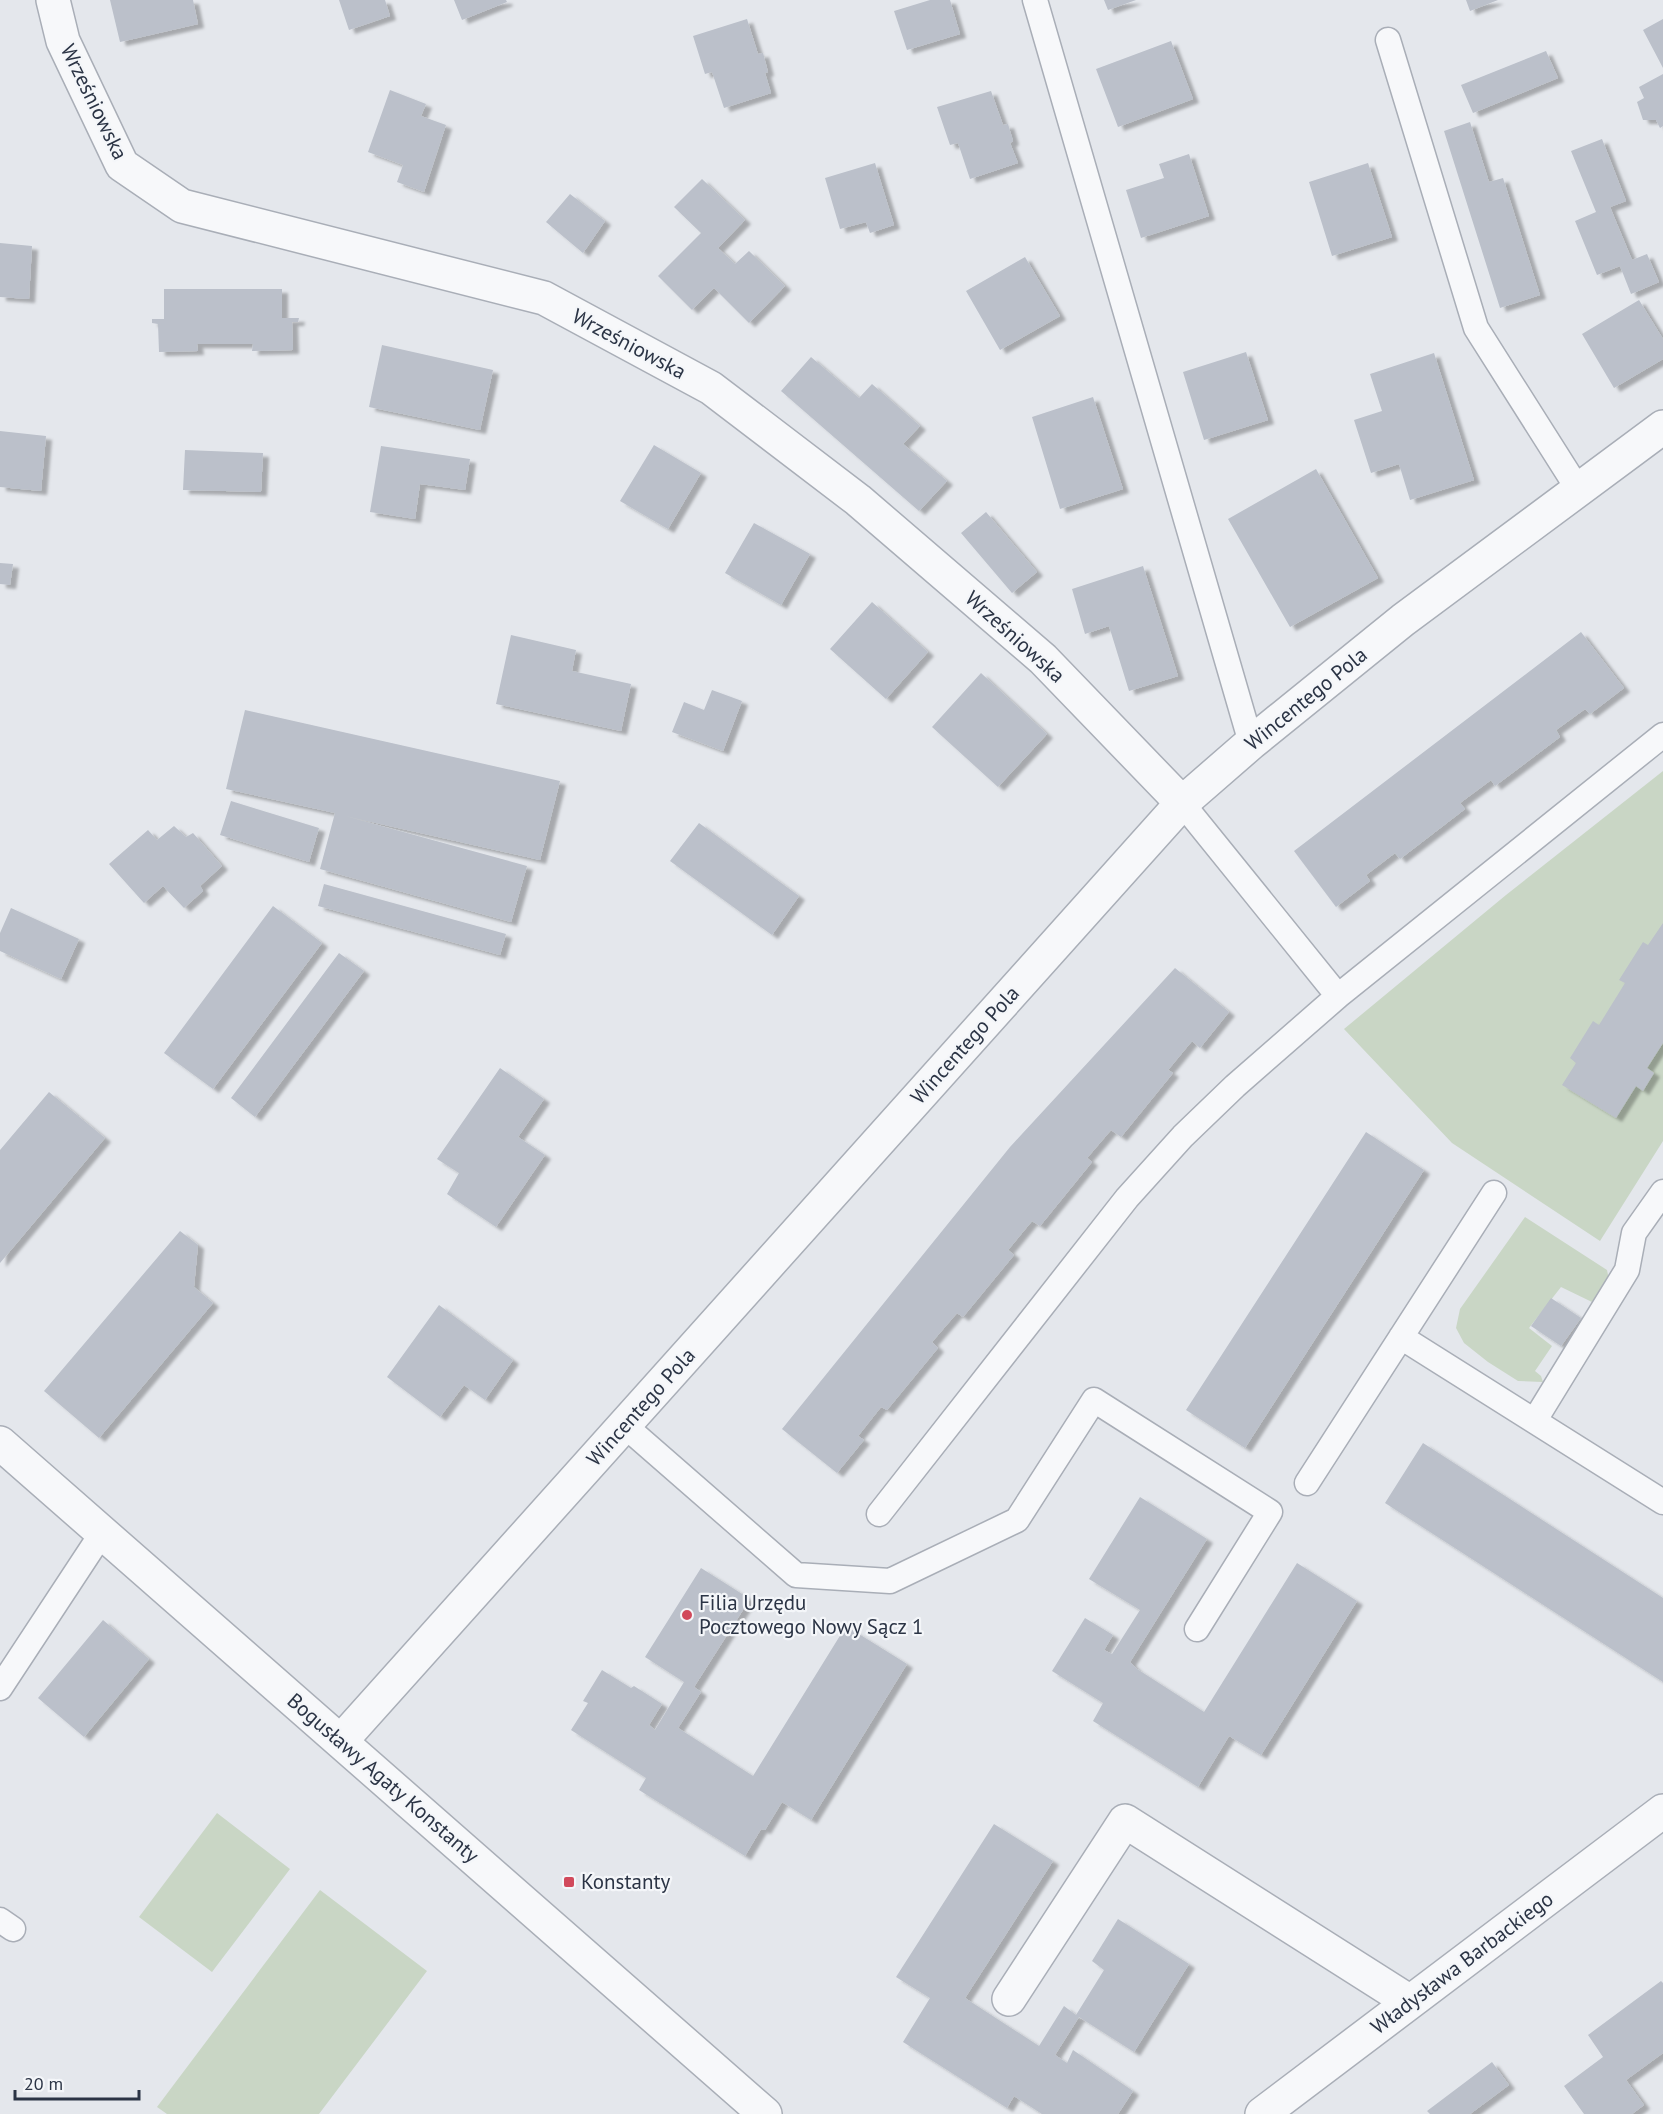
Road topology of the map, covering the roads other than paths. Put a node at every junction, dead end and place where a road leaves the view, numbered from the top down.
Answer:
1 (52, 0) edge
2 (1035, 0) edge
3 (1388, 40) dead end
4 (1663, 427) edge
5 (1578, 489) junction
6 (1663, 735) edge
7 (1251, 743) junction
8 (1182, 804) junction
9 (1338, 996) junction
10 (1663, 1192) edge
11 (1494, 1193) dead end
12 (1401, 1336) junction
13 (1534, 1420) junction
14 (624, 1425) junction
15 (0, 1443) edge
16 (1307, 1483) dead end
17 (1663, 1502) edge
18 (879, 1514) dead end
19 (102, 1533) junction
20 (1197, 1629) dead end
21 (0, 1689) edge
22 (341, 1742) junction
23 (1663, 1811) edge
24 (1009, 1999) dead end
25 (1410, 2002) junction
26 (765, 2114) edge
27 (1262, 2114) edge

1 - 8 street, Wrześniowska
2 - 7 lane
3 - 5 lane
4 - 5 street, Wincentego Pola
5 - 7 street, Wincentego Pola
6 - 9 lane
7 - 8 street, Wincentego Pola
8 - 9 lane
8 - 14 street, Wincentego Pola
9 - 18 lane
10 - 13 lane
11 - 12 lane
12 - 13 lane
12 - 16 lane
13 - 17 lane
14 - 20 lane
14 - 22 street, Wincentego Pola
15 - 19 street, Bogusławy Agaty Konstanty
19 - 21 lane
19 - 22 street, Bogusławy Agaty Konstanty
22 - 26 street, Bogusławy Agaty Konstanty
23 - 25 street, Władysława Barbackiego
24 - 25 street
25 - 27 street, Władysława Barbackiego

